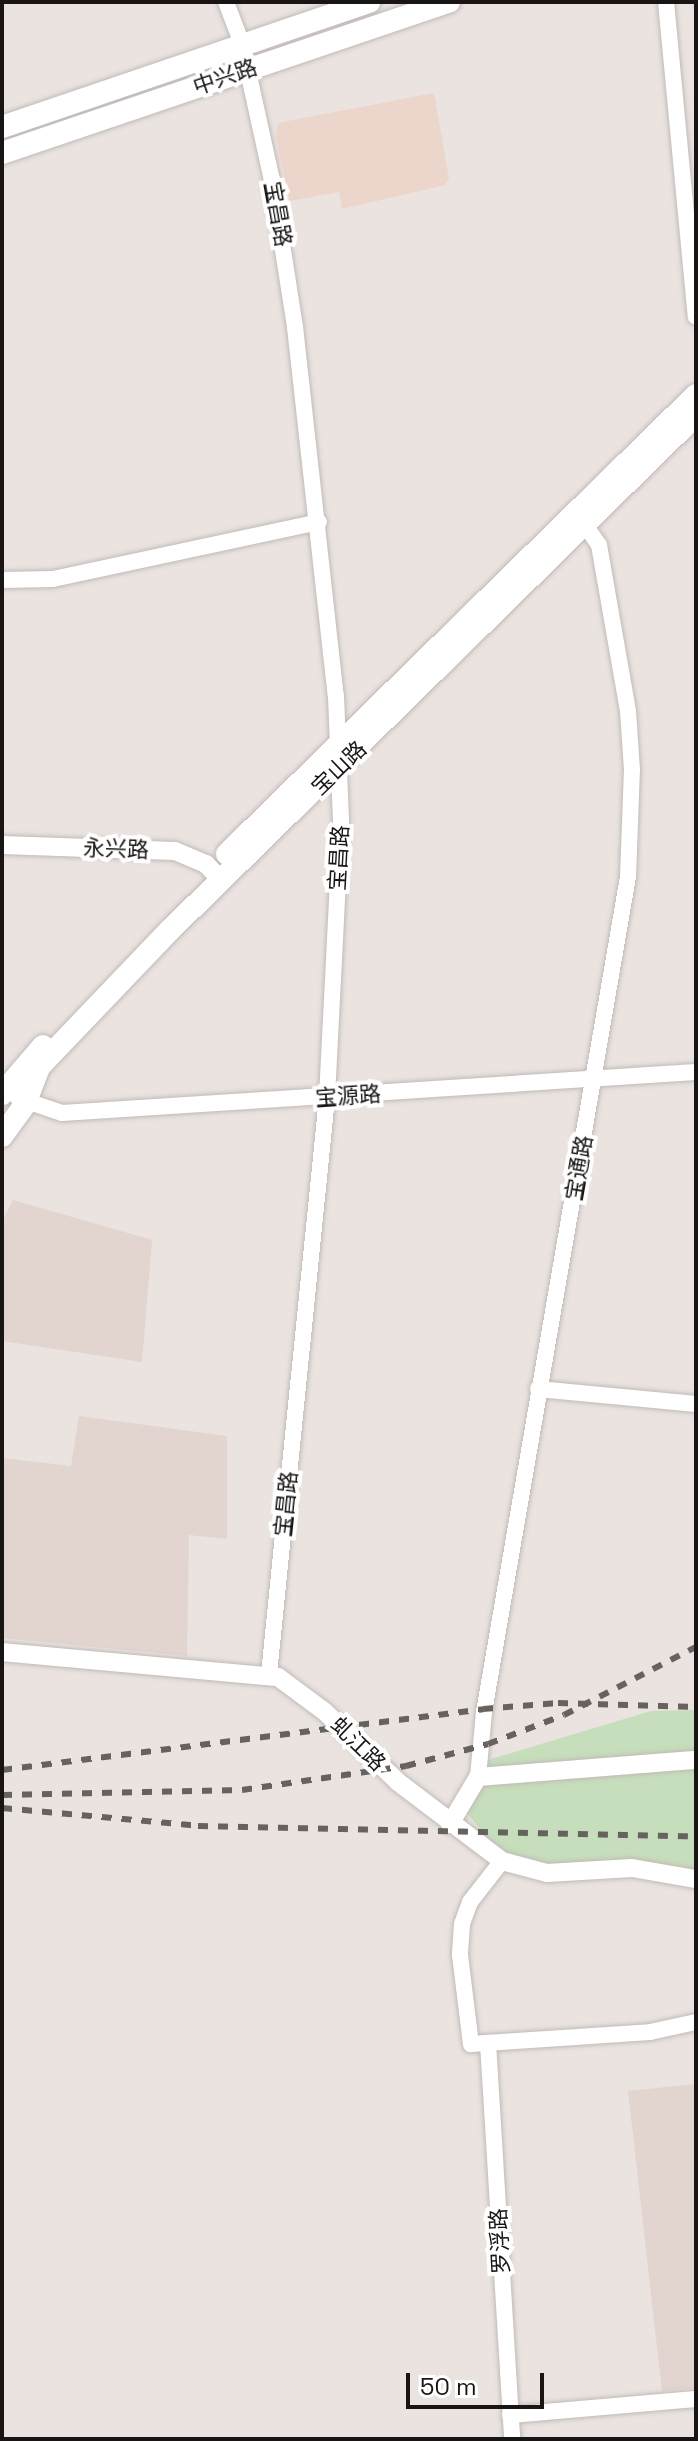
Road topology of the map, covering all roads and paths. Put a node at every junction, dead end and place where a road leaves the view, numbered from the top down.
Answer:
1 (226, 2) edge
2 (369, 2) edge
3 (449, 2) edge
4 (666, 2) edge
5 (242, 44) junction
6 (248, 69) junction
7 (2, 127) edge
8 (2, 153) edge
9 (696, 317) edge
10 (696, 395) edge
11 (696, 415) edge
12 (580, 517) junction
13 (319, 522) junction
14 (2, 580) edge
15 (339, 745) junction
16 (339, 769) junction
17 (2, 845) edge
18 (216, 874) junction
19 (696, 1072) edge
20 (596, 1077) junction
21 (4, 1091) edge
22 (327, 1098) junction
23 (25, 1104) junction
24 (2, 1136) edge
25 (538, 1389) junction
26 (696, 1404) edge
27 (2, 1652) edge
28 (269, 1674) junction
29 (696, 1760) edge
30 (478, 1777) junction
31 (450, 1824) junction
32 (502, 1861) junction
33 (696, 1879) edge
34 (696, 2022) edge
35 (488, 2043) junction
36 (696, 2399) edge
37 (510, 2415) junction
38 (512, 2439) edge

1 - 5 street, 宝昌路
2 - 5 main road, 中兴路
3 - 6 main road, 中兴路
4 - 9 street
5 - 6 street, 宝昌路
5 - 7 main road, 中兴路
6 - 8 main road, 中兴路
6 - 13 street, 宝昌路
10 - 12 main road, 宝山路
11 - 12 main road, 宝山路
12 - 15 main road, 宝山路
12 - 16 main road, 宝山路
12 - 20 street, 宝通路
13 - 14 street
13 - 15 street, 宝昌路
15 - 16 street, 宝昌路
15 - 18 main road, 宝山路
16 - 18 main road, 宝山路
16 - 22 street, 宝昌路
17 - 18 street, 永兴路
18 - 21 main road, 宝山路
18 - 23 main road, 宝山路
19 - 20 street, 宝源路
20 - 22 street, 宝源路
20 - 25 street, 宝通路
21 - 23 street, 宝源路
22 - 23 street, 宝源路
22 - 28 street, 宝昌路
23 - 24 main road, 宝山路
25 - 26 street
25 - 30 street, 宝通路
27 - 28 street, 虬江路
28 - 31 street, 虬江路
29 - 30 street
30 - 31 street, 宝通路
31 - 32 street, 虬江路
32 - 33 street, 虬江路
32 - 35 street
34 - 35 street
35 - 37 street, 罗浮路
36 - 37 street
37 - 38 street, 罗浮路

